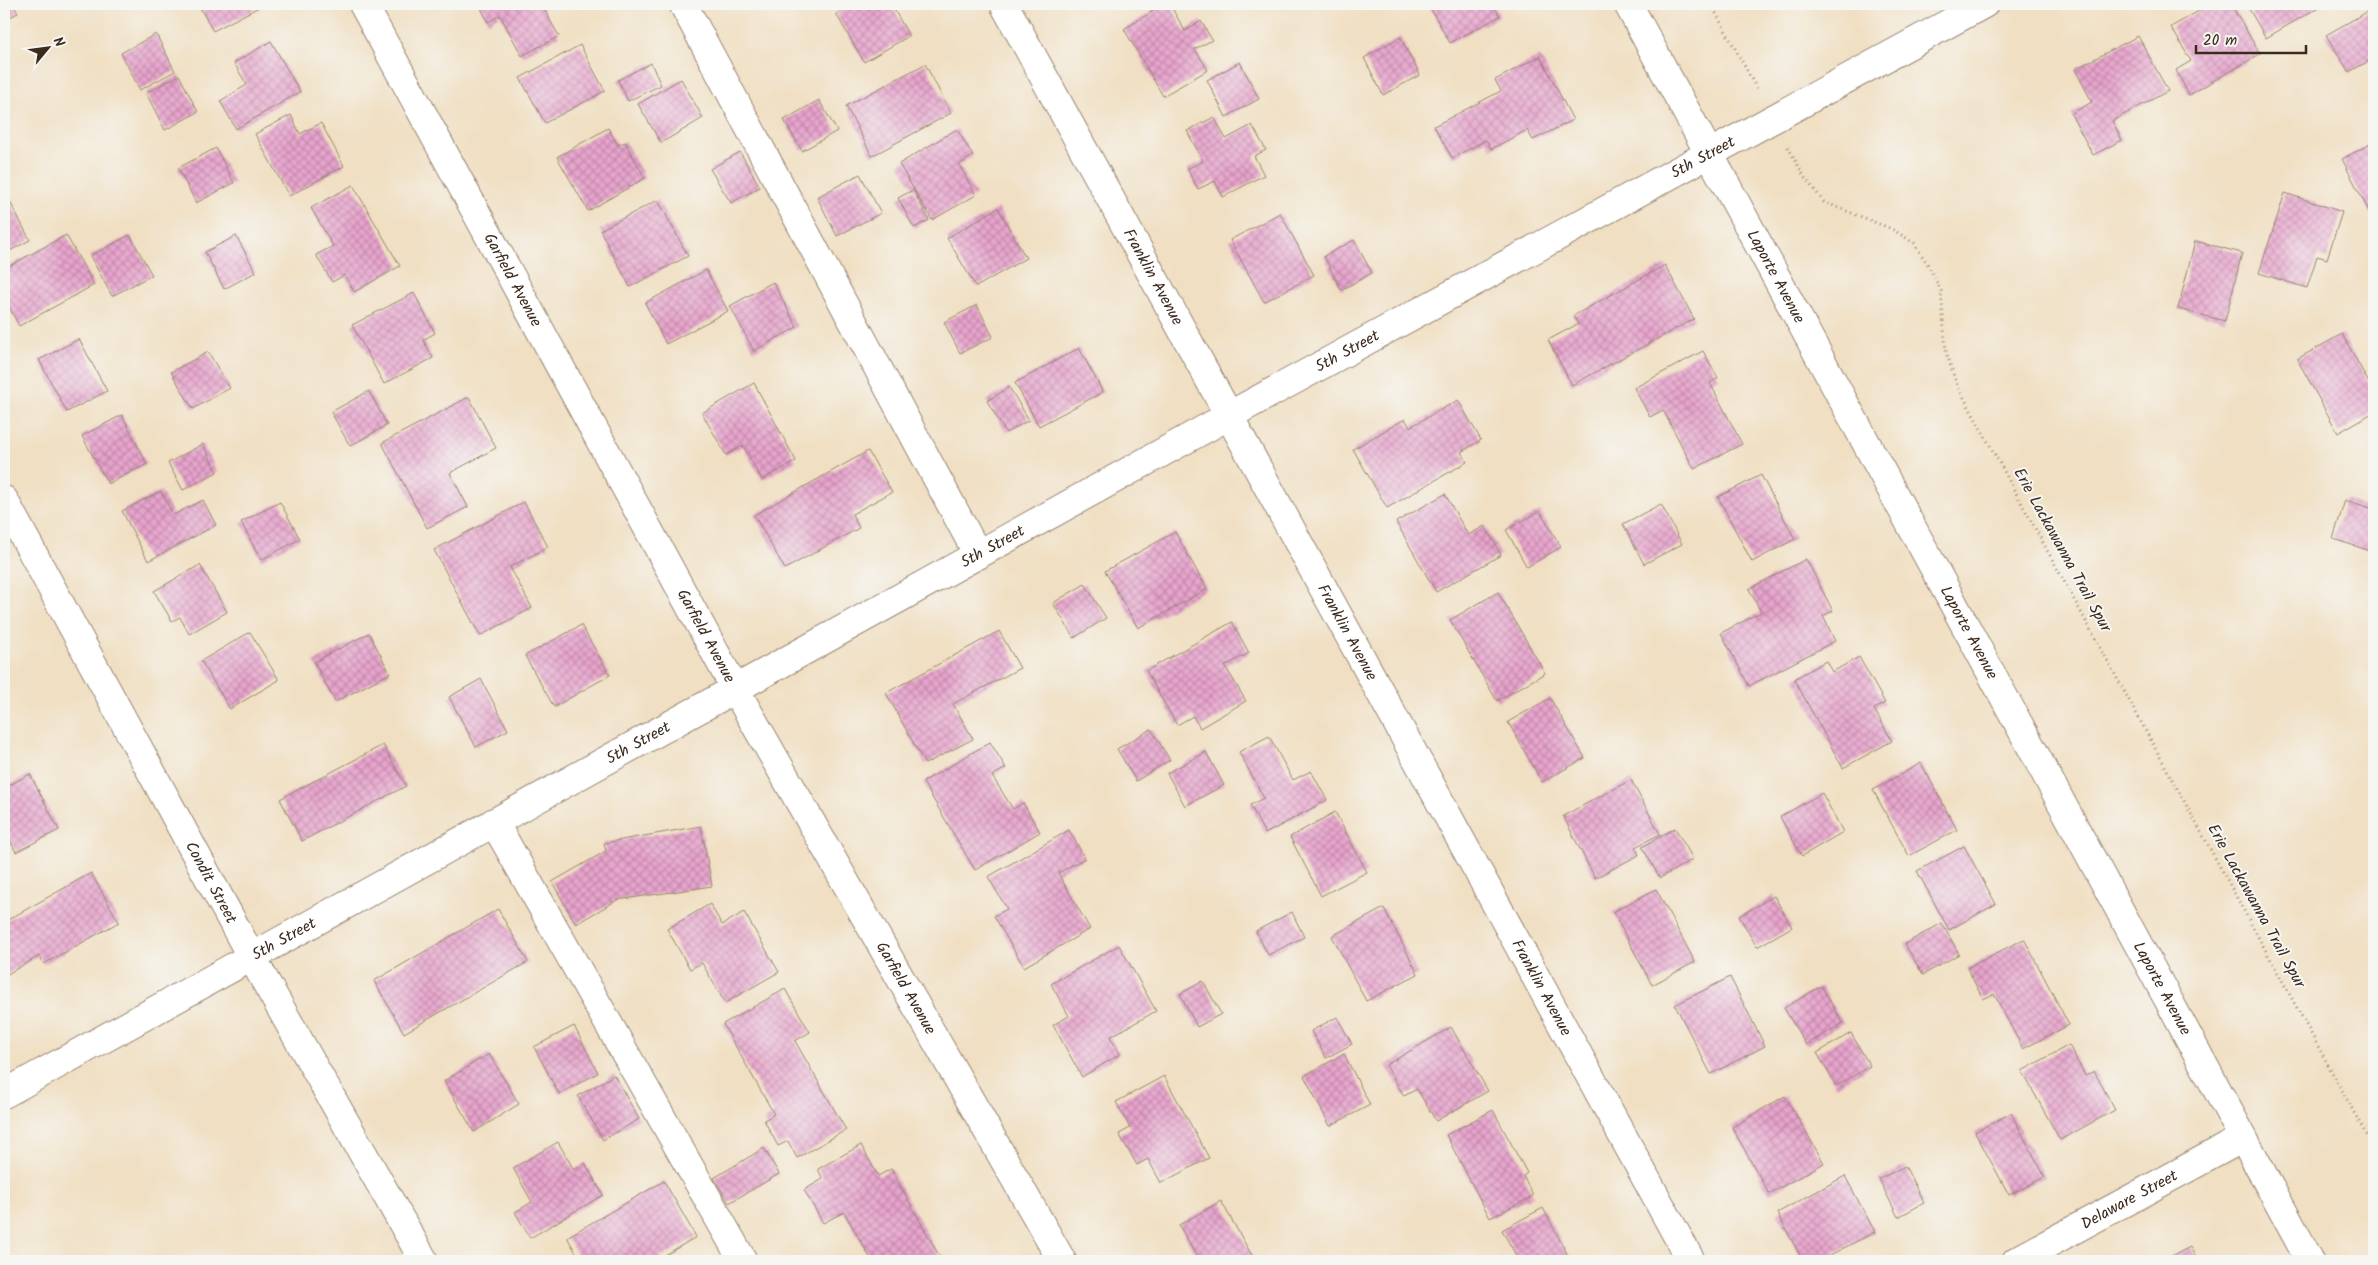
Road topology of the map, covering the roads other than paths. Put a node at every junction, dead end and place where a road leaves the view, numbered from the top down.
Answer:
1 (363, 4) edge
2 (683, 4) edge
3 (1004, 4) edge
4 (1628, 4) edge
5 (1984, 4) edge
6 (1709, 153) junction
7 (1230, 415) junction
8 (4, 500) edge
9 (978, 555) junction
10 (735, 689) junction
11 (494, 822) junction
12 (251, 956) junction
13 (4, 1094) edge
14 (2243, 1138) junction
15 (424, 1261) edge
16 (743, 1261) edge
17 (1062, 1261) edge
18 (1691, 1261) edge
19 (2016, 1261) edge
20 (2310, 1261) edge

1 - 10 street, Garfield Avenue
2 - 9 street
3 - 7 street, Franklin Avenue
4 - 6 street, Laporte Avenue
5 - 6 street, 5th Street
6 - 7 street, 5th Street
6 - 14 street, Laporte Avenue
7 - 9 street, 5th Street
7 - 18 street, Franklin Avenue
8 - 12 street, Condit Street
9 - 10 street, 5th Street
10 - 11 street, 5th Street
10 - 17 street, Garfield Avenue
11 - 12 street, 5th Street
11 - 16 street
12 - 13 street, 5th Street
12 - 15 street, Condit Street
14 - 19 street, Delaware Street
14 - 20 street, Laporte Avenue

